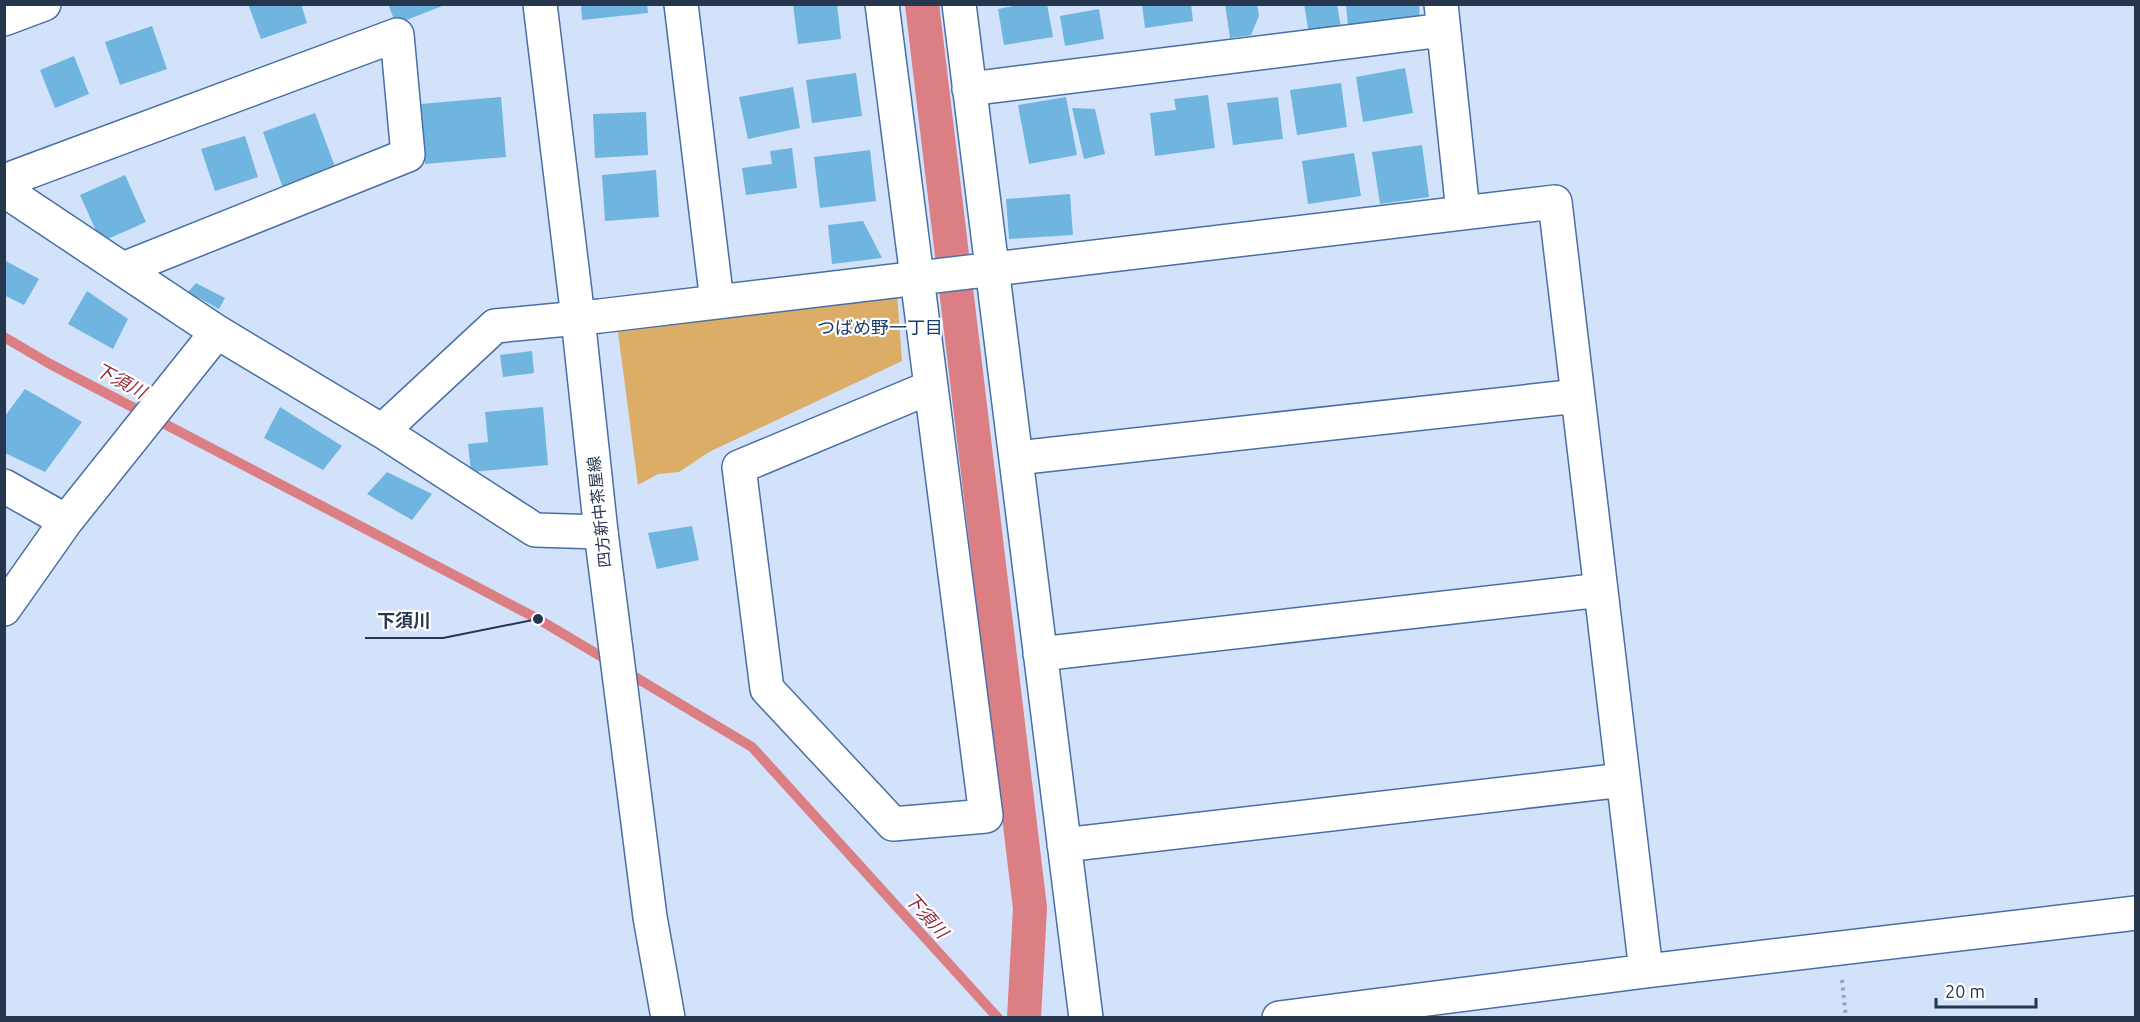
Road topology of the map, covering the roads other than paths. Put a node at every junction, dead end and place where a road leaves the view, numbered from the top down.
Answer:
1 (44, 4) edge
2 (540, 4) edge
3 (681, 4) edge
4 (882, 4) edge
5 (959, 4) edge
6 (1442, 17) edge
7 (4, 19) edge
8 (969, 89) junction
9 (4, 181) edge
10 (4, 190) edge
11 (1463, 212) junction
12 (123, 269) junction
13 (992, 269) junction
14 (917, 278) junction
15 (717, 302) junction
16 (578, 318) junction
17 (218, 332) junction
18 (931, 387) junction
19 (1578, 396) junction
20 (382, 431) junction
21 (1016, 458) junction
22 (4, 486) edge
23 (66, 521) junction
24 (600, 532) junction
25 (1601, 590) junction
26 (4, 609) edge
27 (1040, 654) junction
28 (1623, 780) junction
29 (1064, 845) junction
30 (2136, 913) edge
31 (1646, 971) junction
32 (668, 1017) edge
33 (1086, 1017) edge
34 (1279, 1017) edge

1 - 7 street
2 - 16 street, 四方新中茶屋線
3 - 15 street
4 - 14 street
5 - 8 street
6 - 8 street
6 - 11 street
8 - 13 street
9 - 12 street
10 - 12 street
11 - 13 street
11 - 19 street
12 - 17 street
13 - 14 street
13 - 21 street
14 - 15 street
14 - 18 street
15 - 16 street
16 - 20 street
16 - 24 street, 四方新中茶屋線
17 - 20 street
17 - 23 street
18 - 18 street
19 - 21 street
19 - 25 street
20 - 24 street
21 - 27 street
22 - 23 street
23 - 26 street
24 - 32 street, 四方新中茶屋線
25 - 27 street
25 - 28 street
27 - 29 street
28 - 29 street
28 - 31 street
29 - 33 street
30 - 31 street
31 - 34 street

